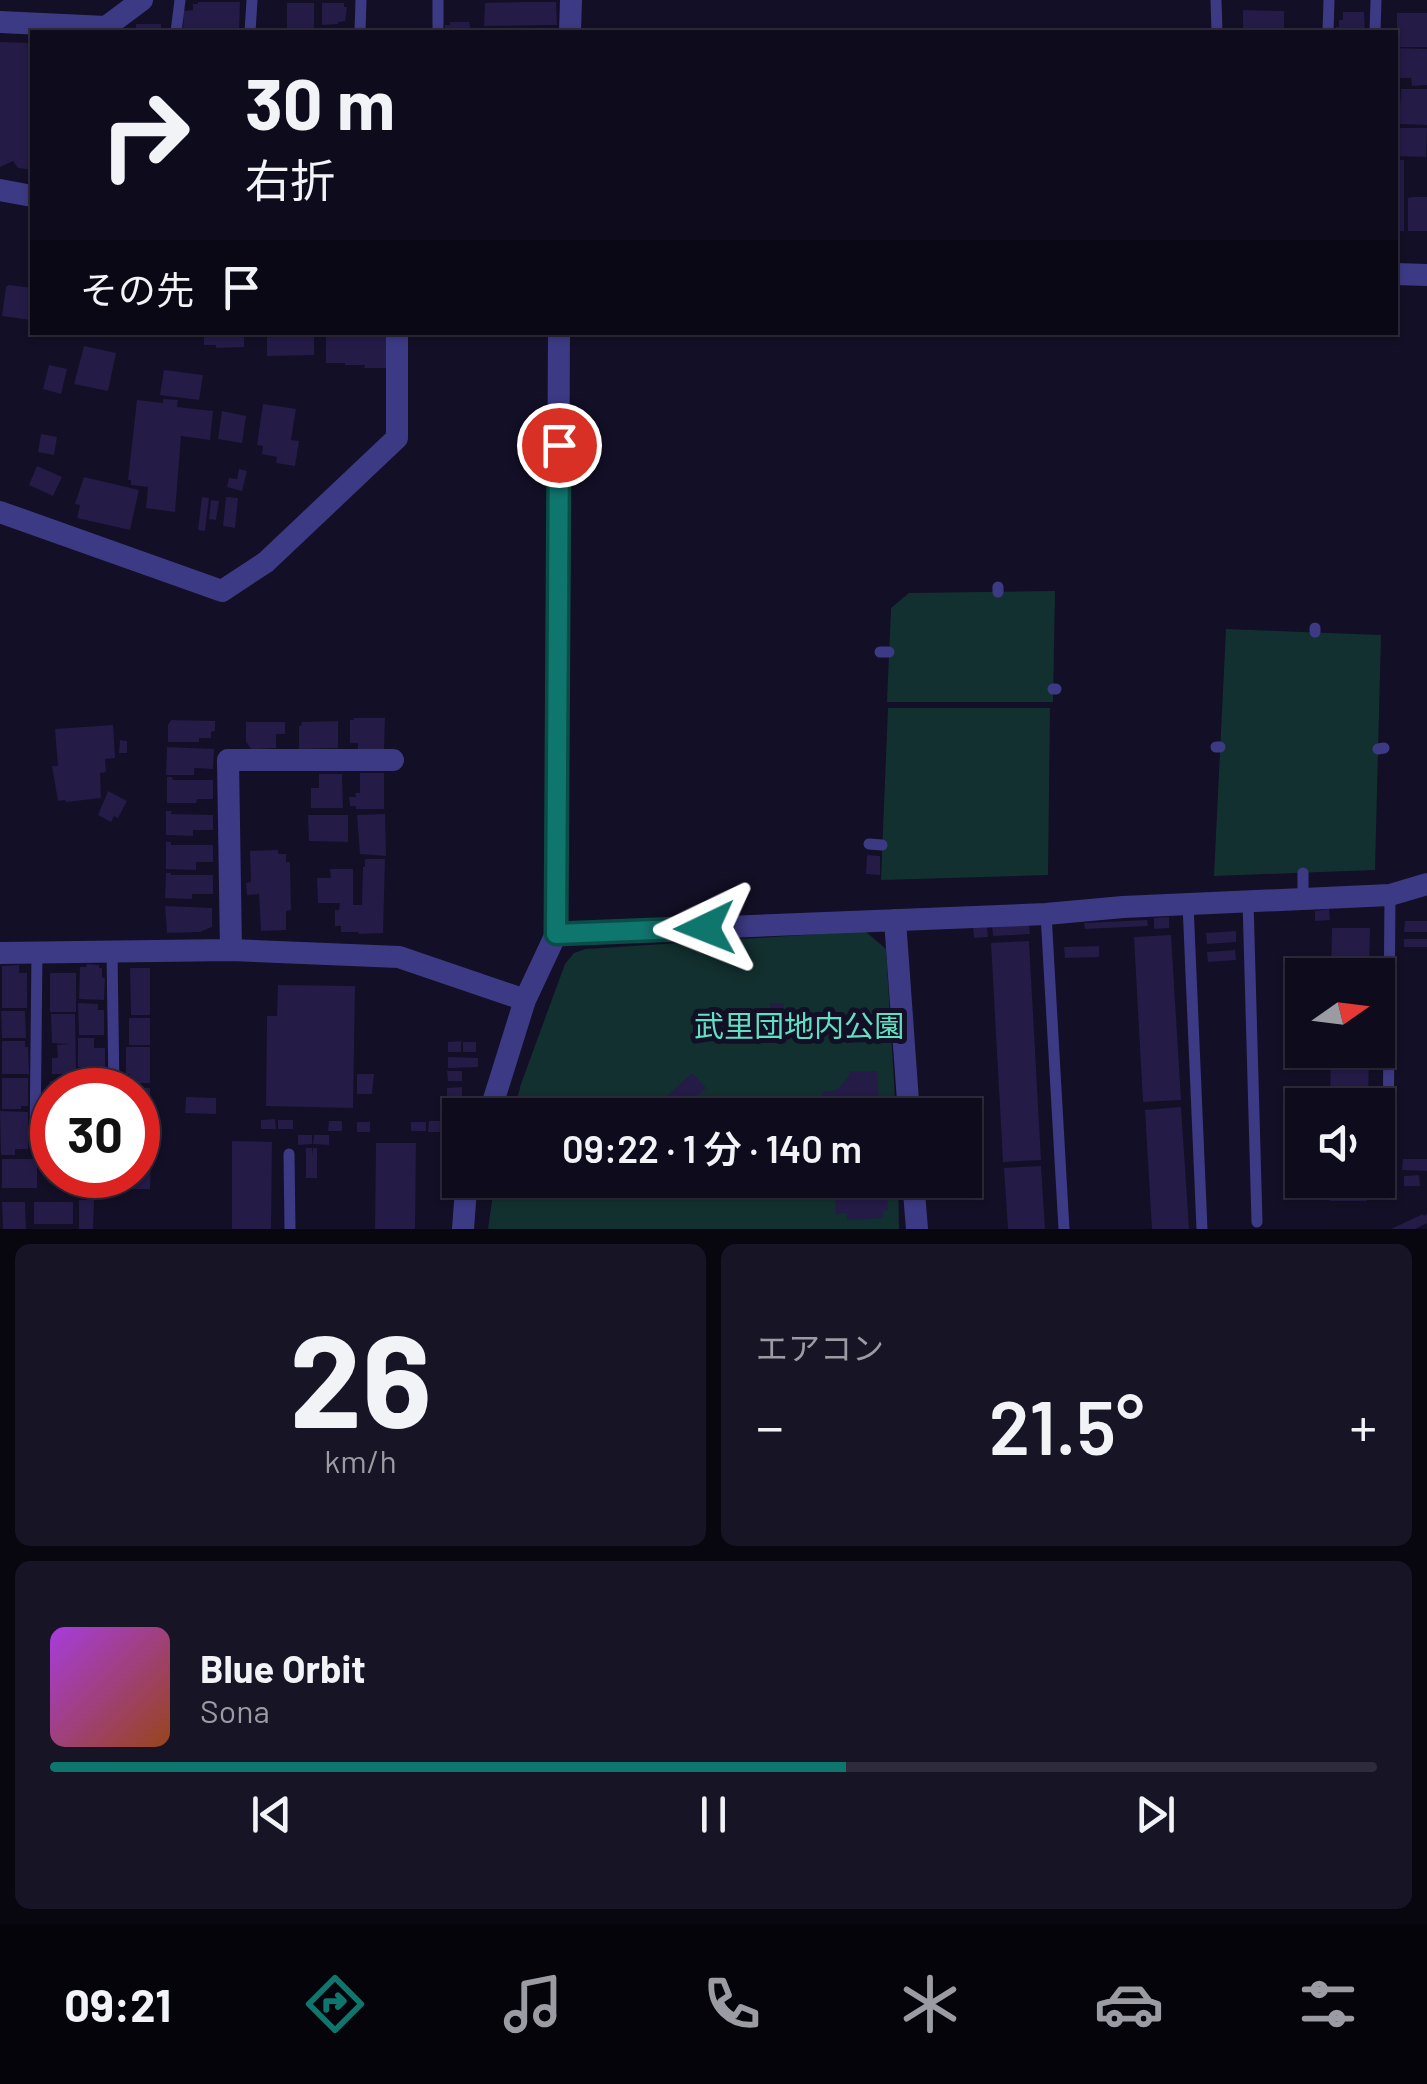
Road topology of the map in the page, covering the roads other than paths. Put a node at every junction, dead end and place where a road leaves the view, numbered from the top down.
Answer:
1 (142, 0) edge
2 (180, 0) edge
3 (252, 0) edge
4 (361, 0) edge
5 (438, 0) edge
6 (571, 0) edge
7 (1216, 0) edge
8 (1329, 0) edge
9 (1376, 0) edge
10 (0, 22) edge
11 (176, 30) edge
12 (250, 30) edge
13 (360, 30) edge
14 (438, 30) edge
15 (570, 30) edge
16 (1217, 30) edge
17 (1328, 30) edge
18 (1375, 30) edge
19 (0, 190) edge
20 (30, 196) edge
21 (1398, 274) edge
22 (1427, 274) edge
23 (397, 335) edge
24 (559, 335) edge
25 (0, 512) edge
26 (392, 760) dead end
27 (1302, 873) dead end
28 (1427, 884) edge
29 (1390, 895) junction
30 (1303, 899) junction
31 (1248, 901) junction
32 (1188, 904) junction
33 (1046, 914) junction
34 (894, 920) junction
35 (556, 934) junction
36 (231, 950) junction
37 (37, 952) junction
38 (112, 952) junction
39 (0, 953) edge
40 (526, 1000) junction
41 (36, 1068) edge
42 (114, 1068) edge
43 (1389, 1088) edge
44 (494, 1098) edge
45 (907, 1098) edge
46 (289, 1154) dead end
47 (466, 1198) edge
48 (914, 1198) edge
49 (1257, 1222) dead end
50 (290, 1229) edge
51 (464, 1229) edge
52 (917, 1229) edge
53 (1064, 1229) edge
54 (1202, 1229) edge

1 - 10 street
2 - 11 lane
3 - 12 lane
4 - 13 lane
5 - 14 lane
6 - 15 street
7 - 16 lane
8 - 17 lane
9 - 18 lane
19 - 20 street
21 - 22 street
23 - 25 street
24 - 35 street
26 - 36 street
27 - 30 lane
28 - 29 street
29 - 30 street
29 - 43 lane
30 - 31 street
31 - 32 street
31 - 49 lane
32 - 33 street
32 - 54 lane
33 - 34 street
33 - 53 lane
34 - 35 street
34 - 45 street
35 - 40 street
36 - 38 street
36 - 40 street
37 - 38 street
37 - 39 street
37 - 41 lane
38 - 42 lane
40 - 44 street
46 - 50 lane
47 - 51 street
48 - 52 street

